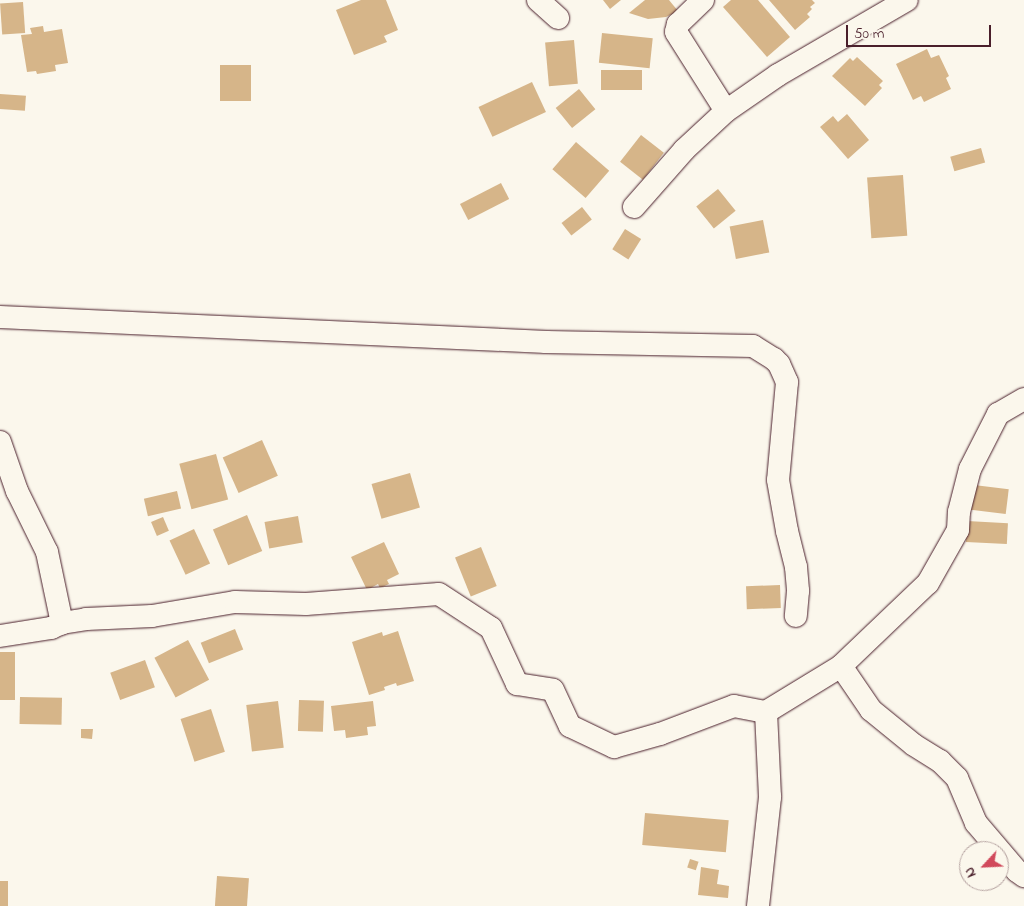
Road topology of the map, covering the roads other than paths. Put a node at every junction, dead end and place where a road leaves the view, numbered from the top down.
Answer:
1 (538, 0) edge
2 (703, 0) edge
3 (907, 0) edge
4 (558, 18) dead end
5 (726, 111) junction
6 (634, 207) dead end
7 (0, 316) edge
8 (1024, 399) edge
9 (0, 442) edge
10 (796, 616) dead end
11 (62, 623) junction
12 (0, 636) edge
13 (840, 666) junction
14 (766, 712) junction
15 (1024, 876) edge
16 (758, 906) edge

1 - 4 street
2 - 5 street
3 - 5 street
5 - 6 street
7 - 10 street
8 - 13 street
9 - 11 street
11 - 12 street
11 - 14 street
13 - 14 street
13 - 15 street
14 - 16 street

